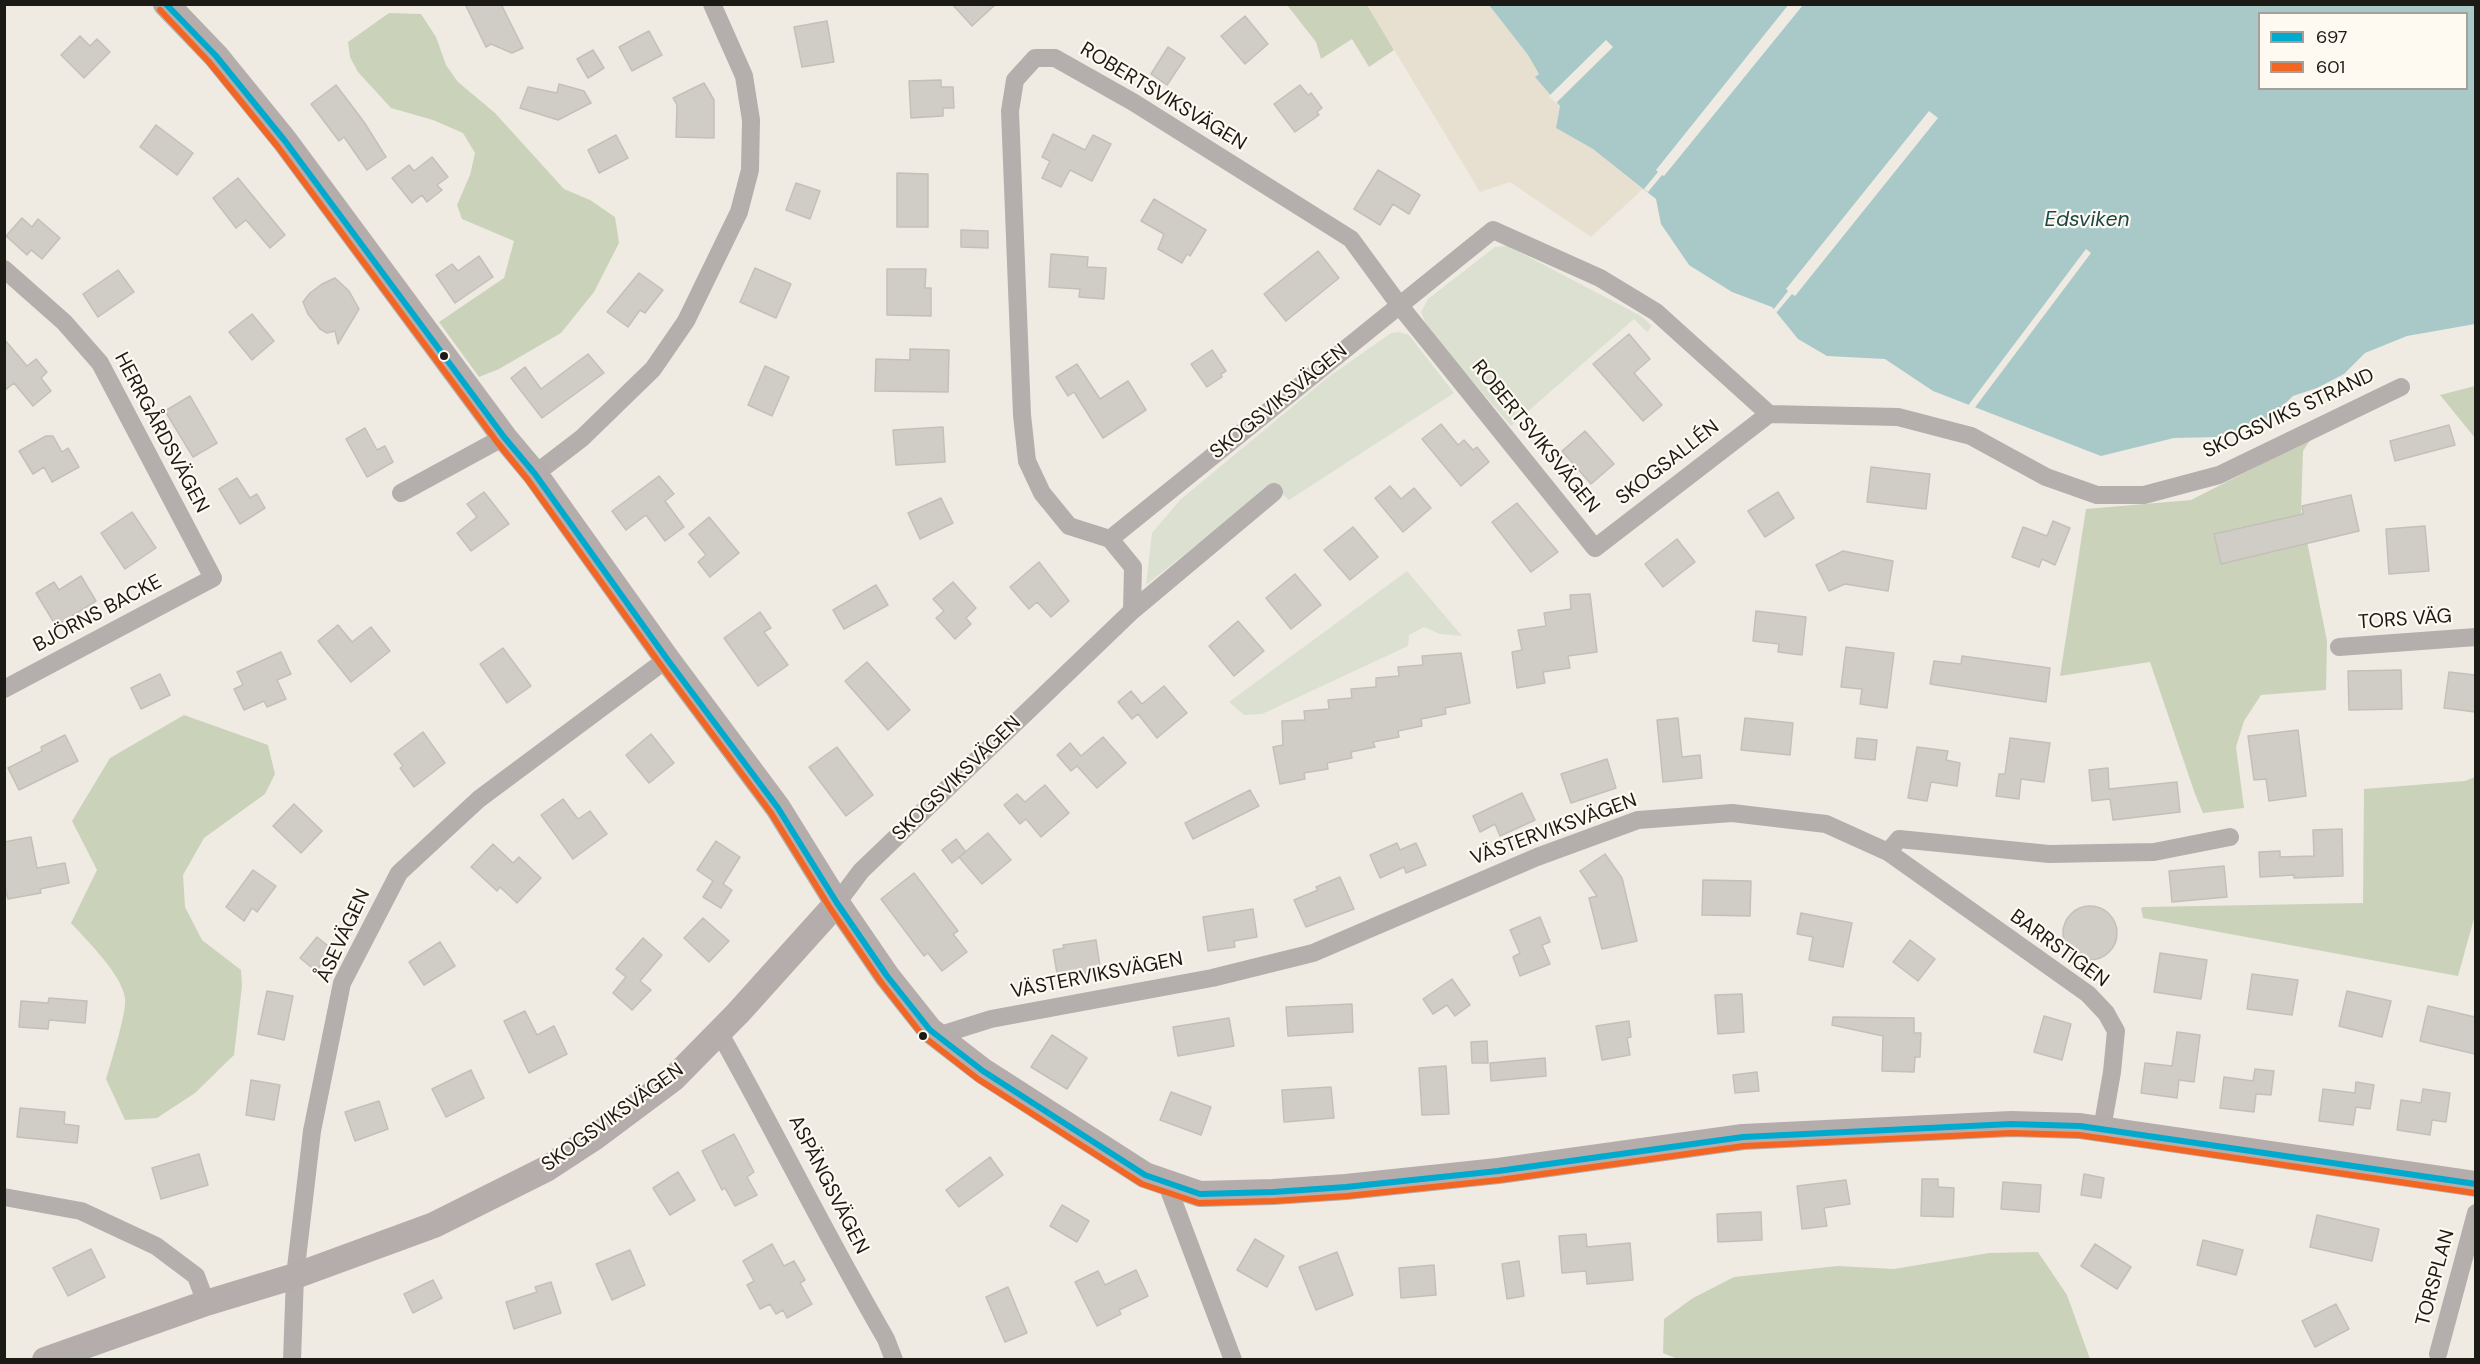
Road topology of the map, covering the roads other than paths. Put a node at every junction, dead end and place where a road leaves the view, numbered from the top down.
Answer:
1 (165, 4) edge
2 (712, 4) edge
3 (4, 269) edge
4 (1400, 306) junction
5 (2401, 387) dead end
6 (1769, 414) junction
7 (504, 437) junction
8 (535, 474) junction
9 (401, 492) dead end
10 (1274, 492) dead end
11 (1110, 538) junction
12 (1595, 548) joint
13 (213, 578) joint
14 (1132, 611) junction
15 (2475, 638) edge
16 (2338, 648) dead end
17 (667, 659) junction
18 (4, 689) edge
19 (2230, 837) dead end
20 (1888, 852) junction
21 (837, 903) junction
22 (720, 1032) junction
23 (938, 1036) junction
24 (2103, 1129) junction
25 (1166, 1182) junction
26 (2475, 1184) edge
27 (4, 1197) edge
28 (2475, 1213) edge
29 (296, 1275) junction
30 (206, 1303) junction
31 (2436, 1358) edge
32 (45, 1359) edge
33 (292, 1359) edge
34 (894, 1359) edge
35 (1233, 1359) edge

1 - 7 street
2 - 8 street
3 - 13 street, HERRGÅRDSVÄGEN
4 - 6 street
4 - 11 street, SKOGSVIKSVÄGEN
4 - 11 street, ROBERTSVIKSVÄGEN
4 - 12 street, ROBERTSVIKSVÄGEN
5 - 6 street, SKOGSVIKS STRAND
6 - 12 street, SKOGSALLÉN
7 - 8 street
7 - 9 street
8 - 17 street
10 - 14 street, SKOGSVIKSVÄGEN
11 - 14 street
13 - 18 street, BJÖRNS BACKE
14 - 21 street, SKOGSVIKSVÄGEN
15 - 16 street, TORS VÄG
17 - 21 street
17 - 29 street, ÅSEVÄGEN
19 - 20 street
20 - 23 street, VÄSTERVIKSVÄGEN
20 - 24 street, BARRSTIGEN
21 - 22 street, SKOGSVIKSVÄGEN
21 - 23 street
22 - 29 street, SKOGSVIKSVÄGEN
22 - 34 street, ASPÄNGSVÄGEN
23 - 25 street
24 - 25 street
24 - 26 street
25 - 35 street
27 - 30 street
28 - 31 street, TORSPLAN
29 - 30 street, SKOGSVIKSVÄGEN
29 - 33 street, ÅSEVÄGEN
30 - 32 street, SKOGSVIKSVÄGEN

